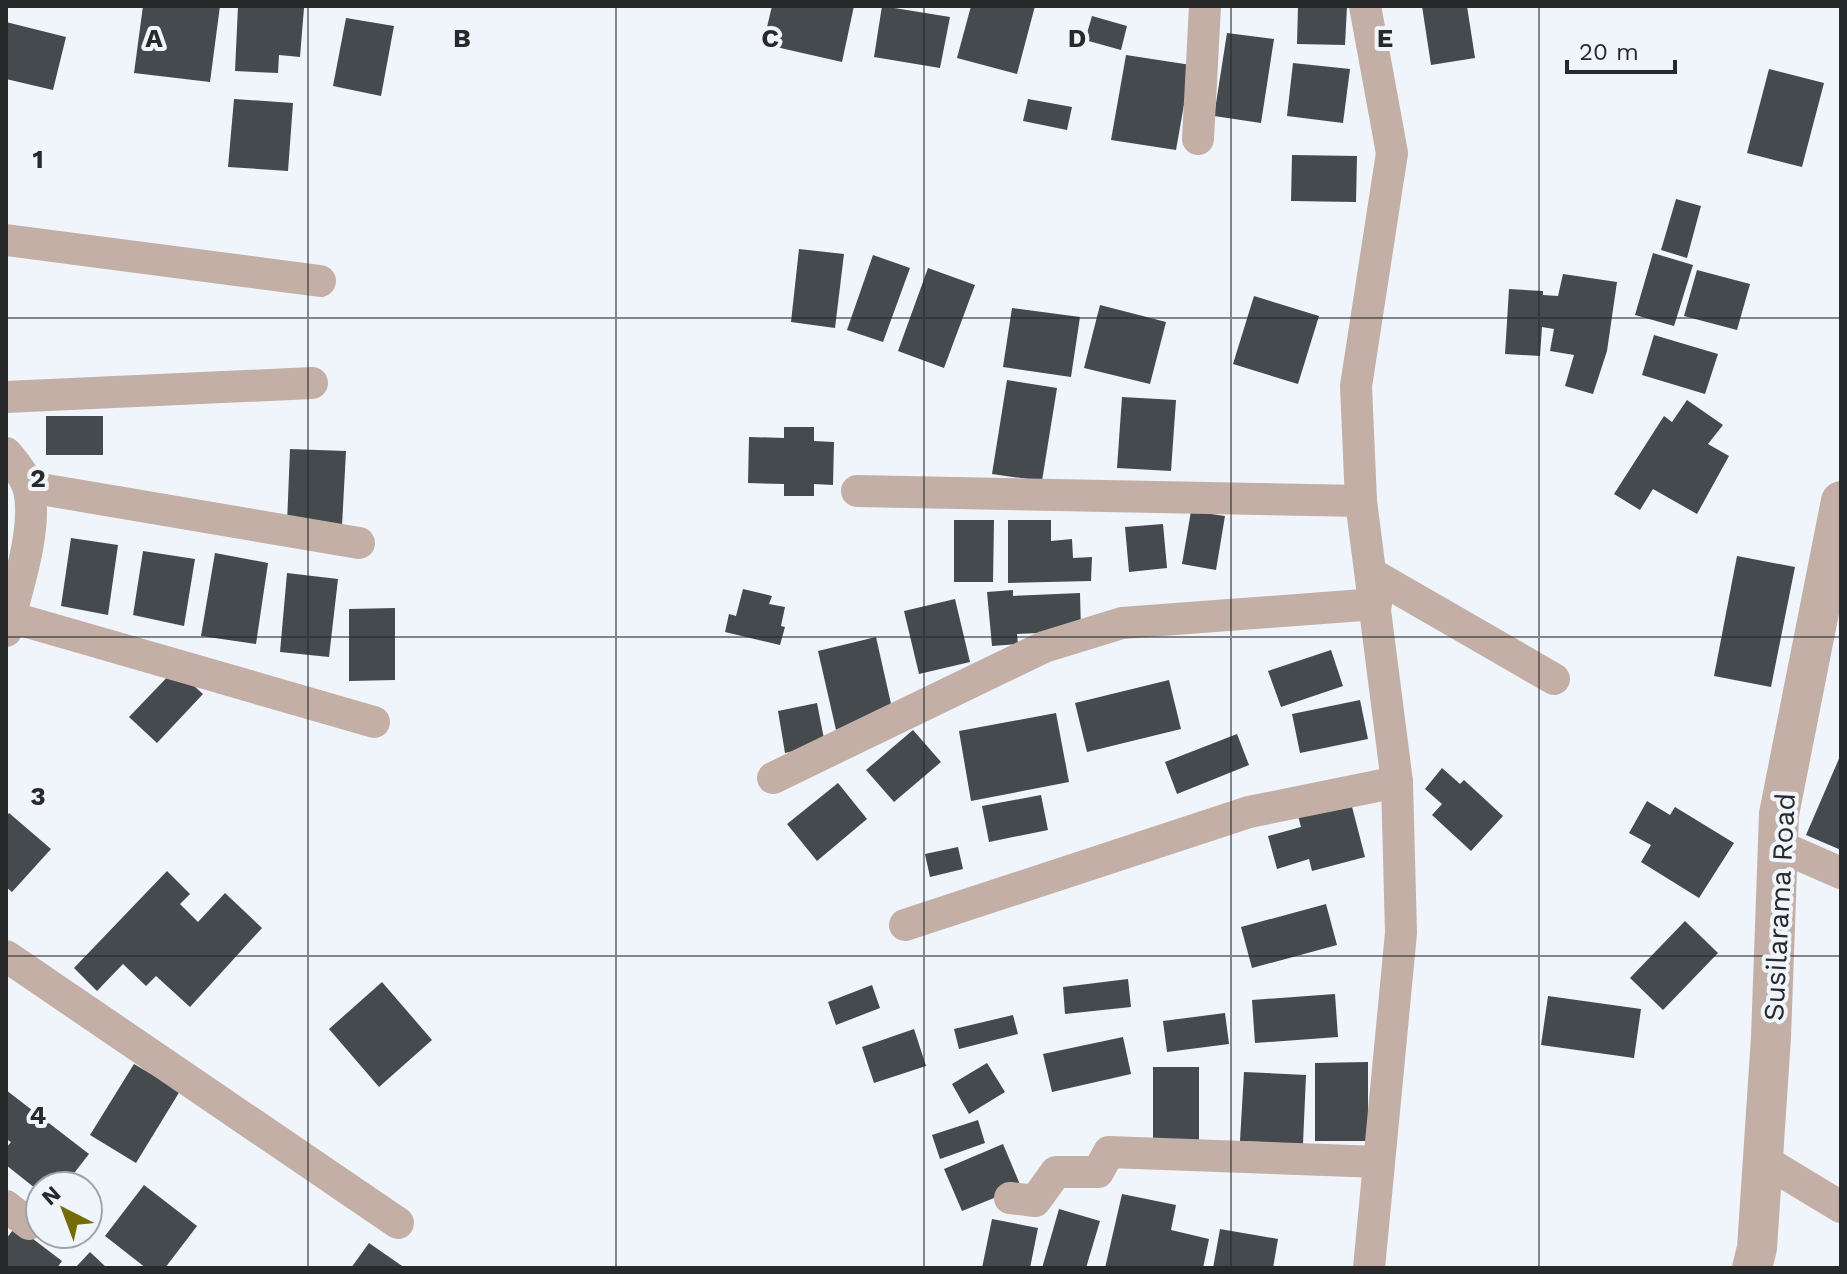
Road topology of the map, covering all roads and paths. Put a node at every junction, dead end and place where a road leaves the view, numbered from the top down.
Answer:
1 (1205, 6) edge
2 (1365, 6) edge
3 (1198, 139) dead end
4 (6, 240) edge
5 (320, 281) dead end
6 (312, 383) dead end
7 (6, 397) edge
8 (6, 453) edge
9 (29, 487) junction
10 (857, 491) dead end
11 (1361, 501) junction
12 (1841, 501) edge
13 (359, 543) dead end
14 (1374, 589) junction
15 (1831, 607) edge
16 (8, 624) edge
17 (1554, 679) dead end
18 (374, 722) dead end
19 (773, 778) dead end
20 (1397, 782) junction
21 (1779, 846) junction
22 (1841, 873) edge
23 (905, 925) dead end
24 (6, 956) edge
25 (1763, 1160) junction
26 (1379, 1162) junction
27 (1010, 1198) dead end
28 (1841, 1207) edge
29 (398, 1223) dead end
30 (1369, 1268) edge
31 (1752, 1268) edge

1 - 3 street
2 - 11 street
4 - 5 street
6 - 7 street
8 - 9 street
9 - 13 street
9 - 16 street
10 - 11 street
11 - 14 street
12 - 15 street, Susilarama Road
14 - 17 street
14 - 19 street
14 - 20 street
15 - 21 street, Susilarama Road
16 - 18 street
20 - 23 street
20 - 26 street
21 - 22 street
21 - 25 street, Susilarama Road
24 - 29 street
25 - 28 street
25 - 31 street, Susilarama Road
26 - 27 street
26 - 30 street

